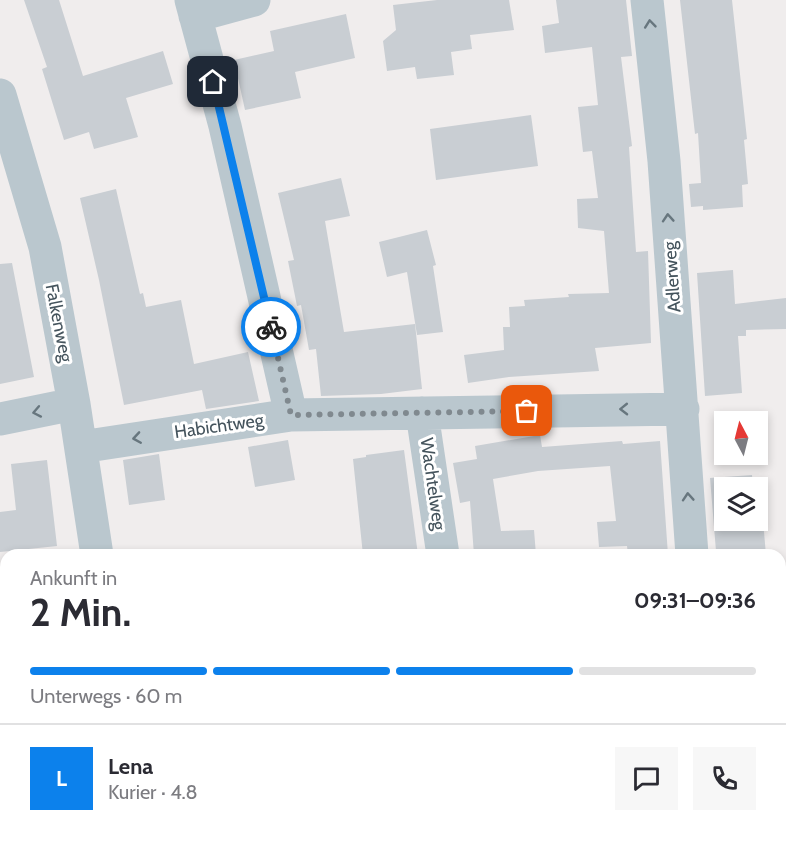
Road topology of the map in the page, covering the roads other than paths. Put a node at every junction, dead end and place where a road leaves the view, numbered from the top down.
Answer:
1 (254, 0) edge
2 (647, 0) edge
3 (193, 8) edge
4 (0, 95) edge
5 (74, 404) junction
6 (682, 409) junction
7 (422, 413) junction
8 (291, 415) junction
9 (0, 419) edge
10 (81, 447) junction
11 (96, 549) edge
12 (442, 549) edge
13 (692, 549) edge

1 - 3 street
6 -> 2 street, Adlerweg
3 - 8 street
4 - 5 street, Falkenweg
5 -> 9 street
5 - 10 street, Falkenweg
6 -> 7 street, Habichtweg
13 -> 6 street, Adlerweg
7 - 8 street, Habichtweg
7 - 12 street, Wachtelweg
8 -> 10 street, Habichtweg
10 - 11 street, Falkenweg

